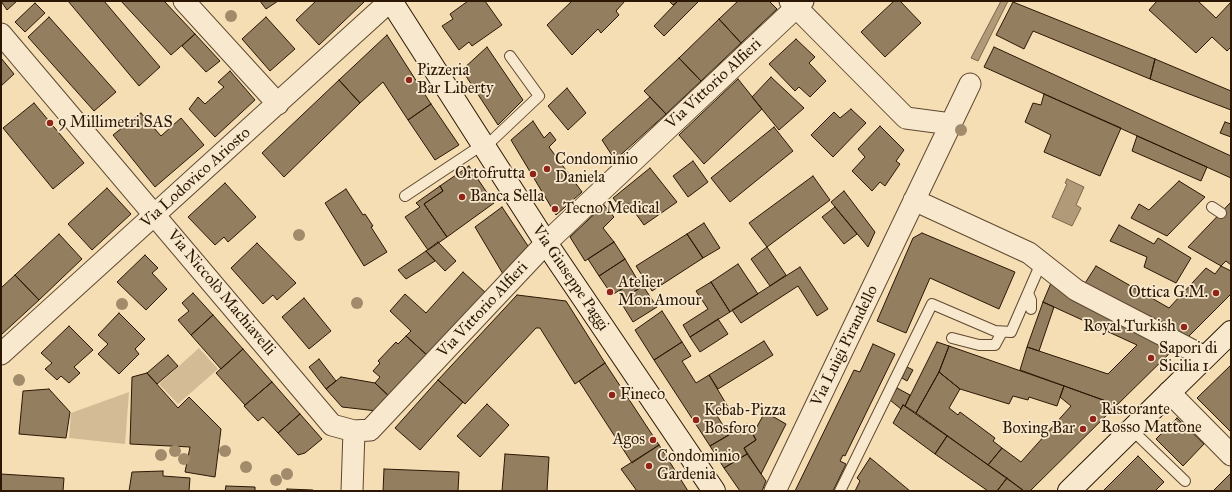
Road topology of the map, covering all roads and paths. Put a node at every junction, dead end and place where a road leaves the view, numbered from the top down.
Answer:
1 (184, 1) edge
2 (390, 1) edge
3 (796, 3) edge
4 (1, 34) edge
5 (510, 56) dead end
6 (970, 84) dead end
7 (278, 104) junction
8 (950, 124) junction
9 (483, 146) junction
10 (405, 196) dead end
11 (914, 200) junction
12 (1212, 207) dead end
13 (1220, 213) dead end
14 (155, 214) junction
15 (546, 243) junction
16 (1041, 263) junction
17 (1028, 293) junction
18 (1031, 309) dead end
19 (1002, 332) junction
20 (1231, 332) edge
21 (952, 338) dead end
22 (1, 354) edge
23 (1205, 357) junction
24 (1169, 392) junction
25 (332, 425) joint
26 (1132, 430) junction
27 (354, 431) junction
28 (1231, 455) edge
29 (1185, 481) dead end
30 (352, 491) edge
31 (714, 491) edge
32 (775, 491) edge
33 (840, 491) edge
34 (1069, 491) edge

1 - 7 street
2 - 7 street, Via Lodovico Ariosto
2 - 9 main road, Via Giuseppe Paggi
3 - 8 street
3 - 15 street, Via Vittorio Alfieri
4 - 14 street, Via Niccolò Machiavelli
5 - 9 lane
6 - 8 street, Via Luigi Pirandello
7 - 14 street, Via Lodovico Ariosto
8 - 11 street, Via Luigi Pirandello
9 - 10 lane
9 - 15 main road, Via Giuseppe Paggi
11 - 16 street
11 - 32 street, Via Luigi Pirandello
12 - 13 lane
14 - 22 street, Via Lodovico Ariosto
14 - 25 street, Via Niccolò Machiavelli
15 - 27 street, Via Vittorio Alfieri
15 - 31 main road, Via Giuseppe Paggi
16 - 17 lane
16 - 23 street
17 - 18 lane
17 - 19 lane
19 - 21 lane
19 - 33 lane
20 - 23 main road
23 - 24 main road
24 - 26 main road
24 - 28 street
25 - 27 street, Via Vittorio Alfieri
26 - 29 lane
26 - 34 main road
27 - 30 street

